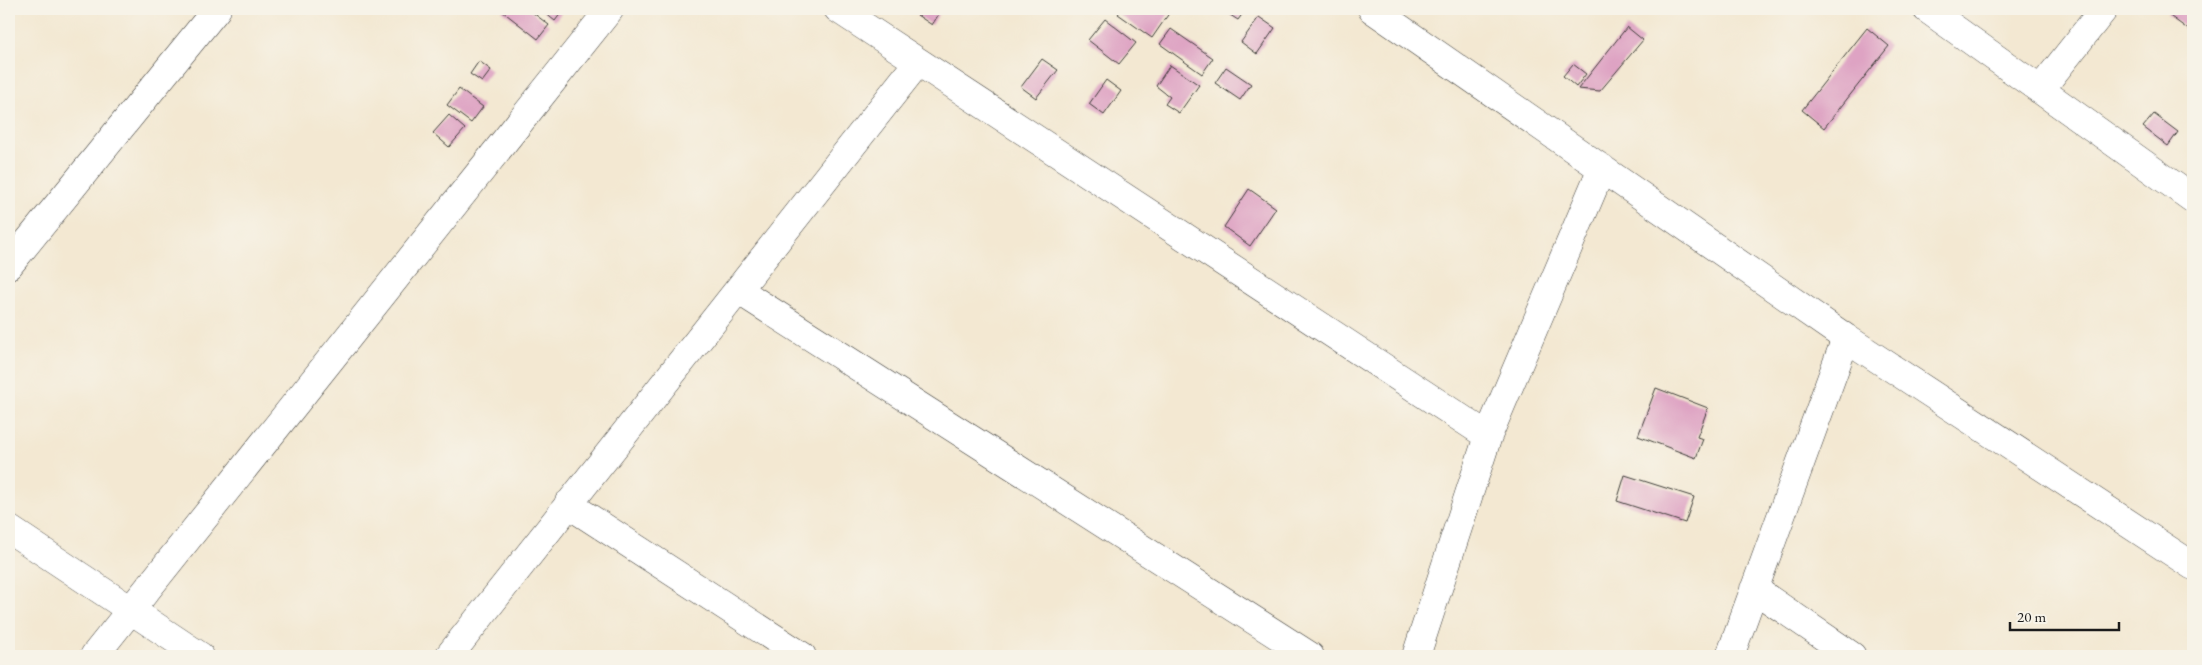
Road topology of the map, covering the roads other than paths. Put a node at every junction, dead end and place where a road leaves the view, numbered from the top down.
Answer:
1 (217, 9) edge
2 (610, 9) edge
3 (838, 9) edge
4 (1372, 9) edge
5 (1927, 9) edge
6 (2104, 9) edge
7 (918, 62) junction
8 (2040, 90) junction
9 (1602, 168) junction
10 (2193, 199) edge
11 (9, 265) edge
12 (738, 290) junction
13 (1846, 338) junction
14 (1488, 436) junction
15 (568, 504) junction
16 (9, 529) edge
17 (2193, 566) edge
18 (1754, 589) junction
19 (131, 610) junction
20 (94, 656) edge
21 (200, 656) edge
22 (449, 656) edge
23 (802, 656) edge
24 (1310, 656) edge
25 (1416, 656) edge
26 (1730, 656) edge
27 (1852, 656) edge

1 - 11 street
2 - 19 street
3 - 7 street
4 - 9 street
5 - 8 street
6 - 8 street
7 - 12 street
7 - 14 street
8 - 10 street
9 - 13 street
9 - 14 street
12 - 15 street
12 - 24 street
13 - 17 street
13 - 18 street
14 - 25 street
15 - 22 street
15 - 23 street
16 - 19 street
18 - 26 street
18 - 27 street
19 - 20 street
19 - 21 street

